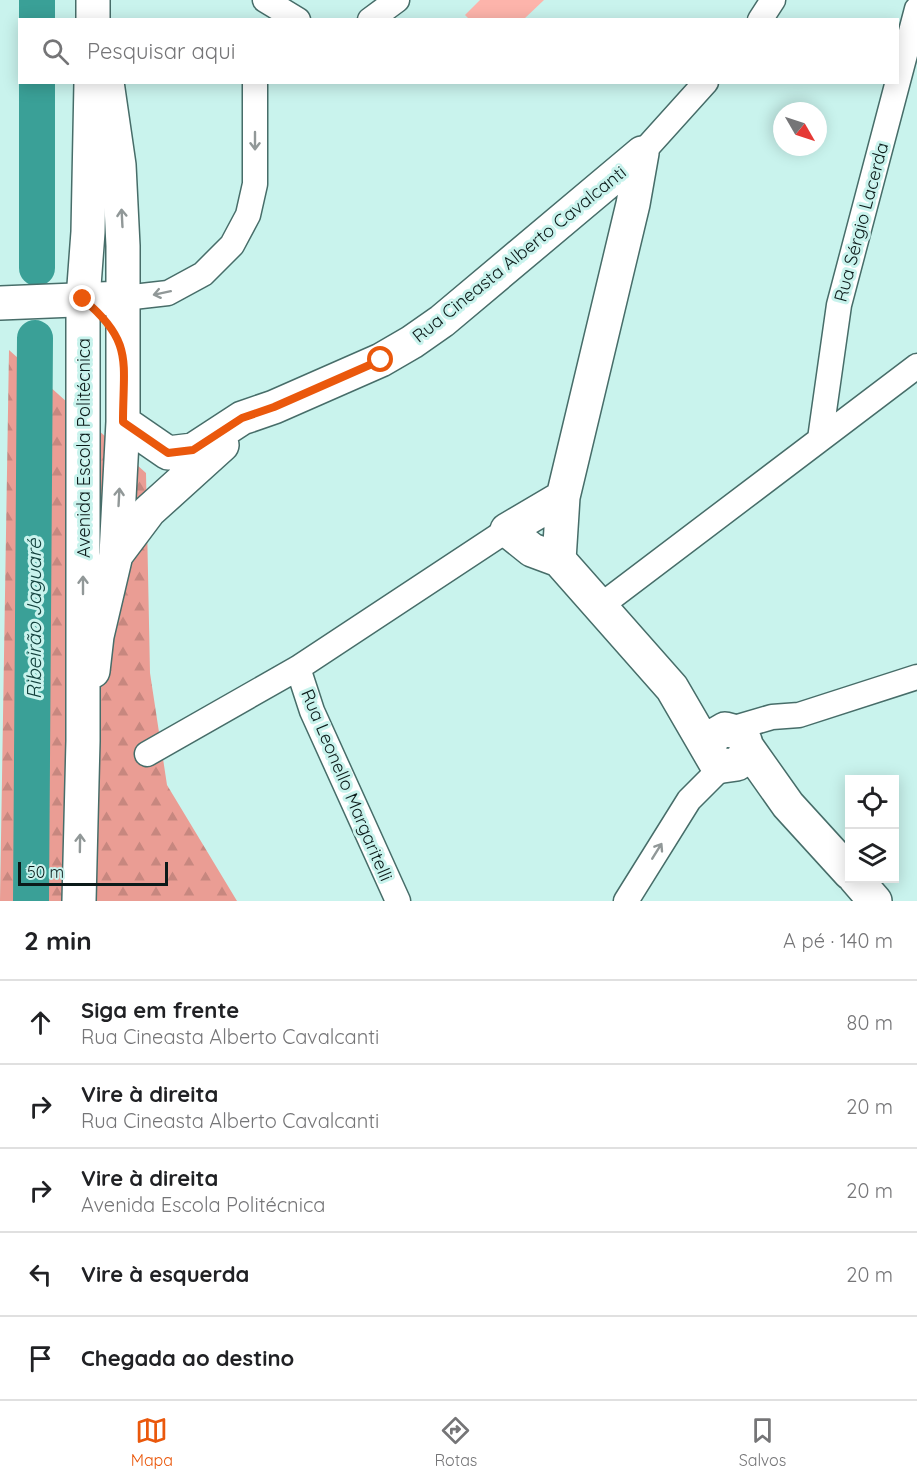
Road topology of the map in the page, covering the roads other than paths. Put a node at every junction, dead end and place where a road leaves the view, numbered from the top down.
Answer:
1 (95, 0) edge
2 (397, 0) edge
3 (773, 0) edge
4 (266, 7) edge
5 (917, 9) edge
6 (93, 18) edge
7 (99, 18) edge
8 (293, 18) edge
9 (372, 18) edge
10 (761, 18) edge
11 (912, 44) edge
12 (91, 84) edge
13 (107, 84) edge
14 (255, 84) edge
15 (704, 84) edge
16 (642, 153) junction
17 (124, 298) junction
18 (74, 300) junction
19 (9, 302) edge
20 (124, 349) junction
21 (917, 366) edge
22 (274, 407) junction
23 (123, 422) junction
24 (820, 439) junction
25 (563, 497) junction
26 (507, 530) junction
27 (116, 555) junction
28 (558, 560) junction
29 (599, 607) junction
30 (298, 668) junction
31 (917, 677) edge
32 (83, 741) junction
33 (730, 747) junction
34 (147, 754) dead end
35 (845, 869) edge
36 (859, 883) edge
37 (79, 901) edge
38 (398, 901) edge
39 (626, 901) edge
40 (875, 901) edge

1 - 6 main road
1 - 7 main road
2 - 9 street
3 - 10 street
4 - 8 street
5 - 11 street, Rua Sérgio Lacerda
11 - 24 street, Rua Sérgio Lacerda
12 - 18 main road, Avenida Escola Politécnica
17 -> 13 main road, Avenida Escola Politécnica
14 -> 17 street
15 - 16 street, Rua Cineasta Alberto Cavalcanti
16 - 22 main road, Rua Cineasta Alberto Cavalcanti
16 - 25 main road
17 - 18 main road
17 - 20 main road, Avenida Escola Politécnica
18 - 19 main road
18 - 20 main road
32 -> 18 main road, Avenida Escola Politécnica
20 - 23 main road, Avenida Escola Politécnica
21 - 24 street
22 - 23 main road, Rua Cineasta Alberto Cavalcanti
22 - 27 main road, Rua Cineasta Alberto Cavalcanti
27 -> 23 main road, Avenida Escola Politécnica
24 - 29 street
25 - 26 main road
25 - 28 main road
26 - 28 main road
26 - 30 street
27 - 32 main road, Avenida Escola Politécnica
28 - 29 main road
29 - 33 main road
30 - 34 street
30 - 38 street, Rua Leonello Margaritelli
31 - 33 street
37 -> 32 main road, Avenida Escola Politécnica
33 - 35 main road
39 -> 33 street
36 - 40 main road

